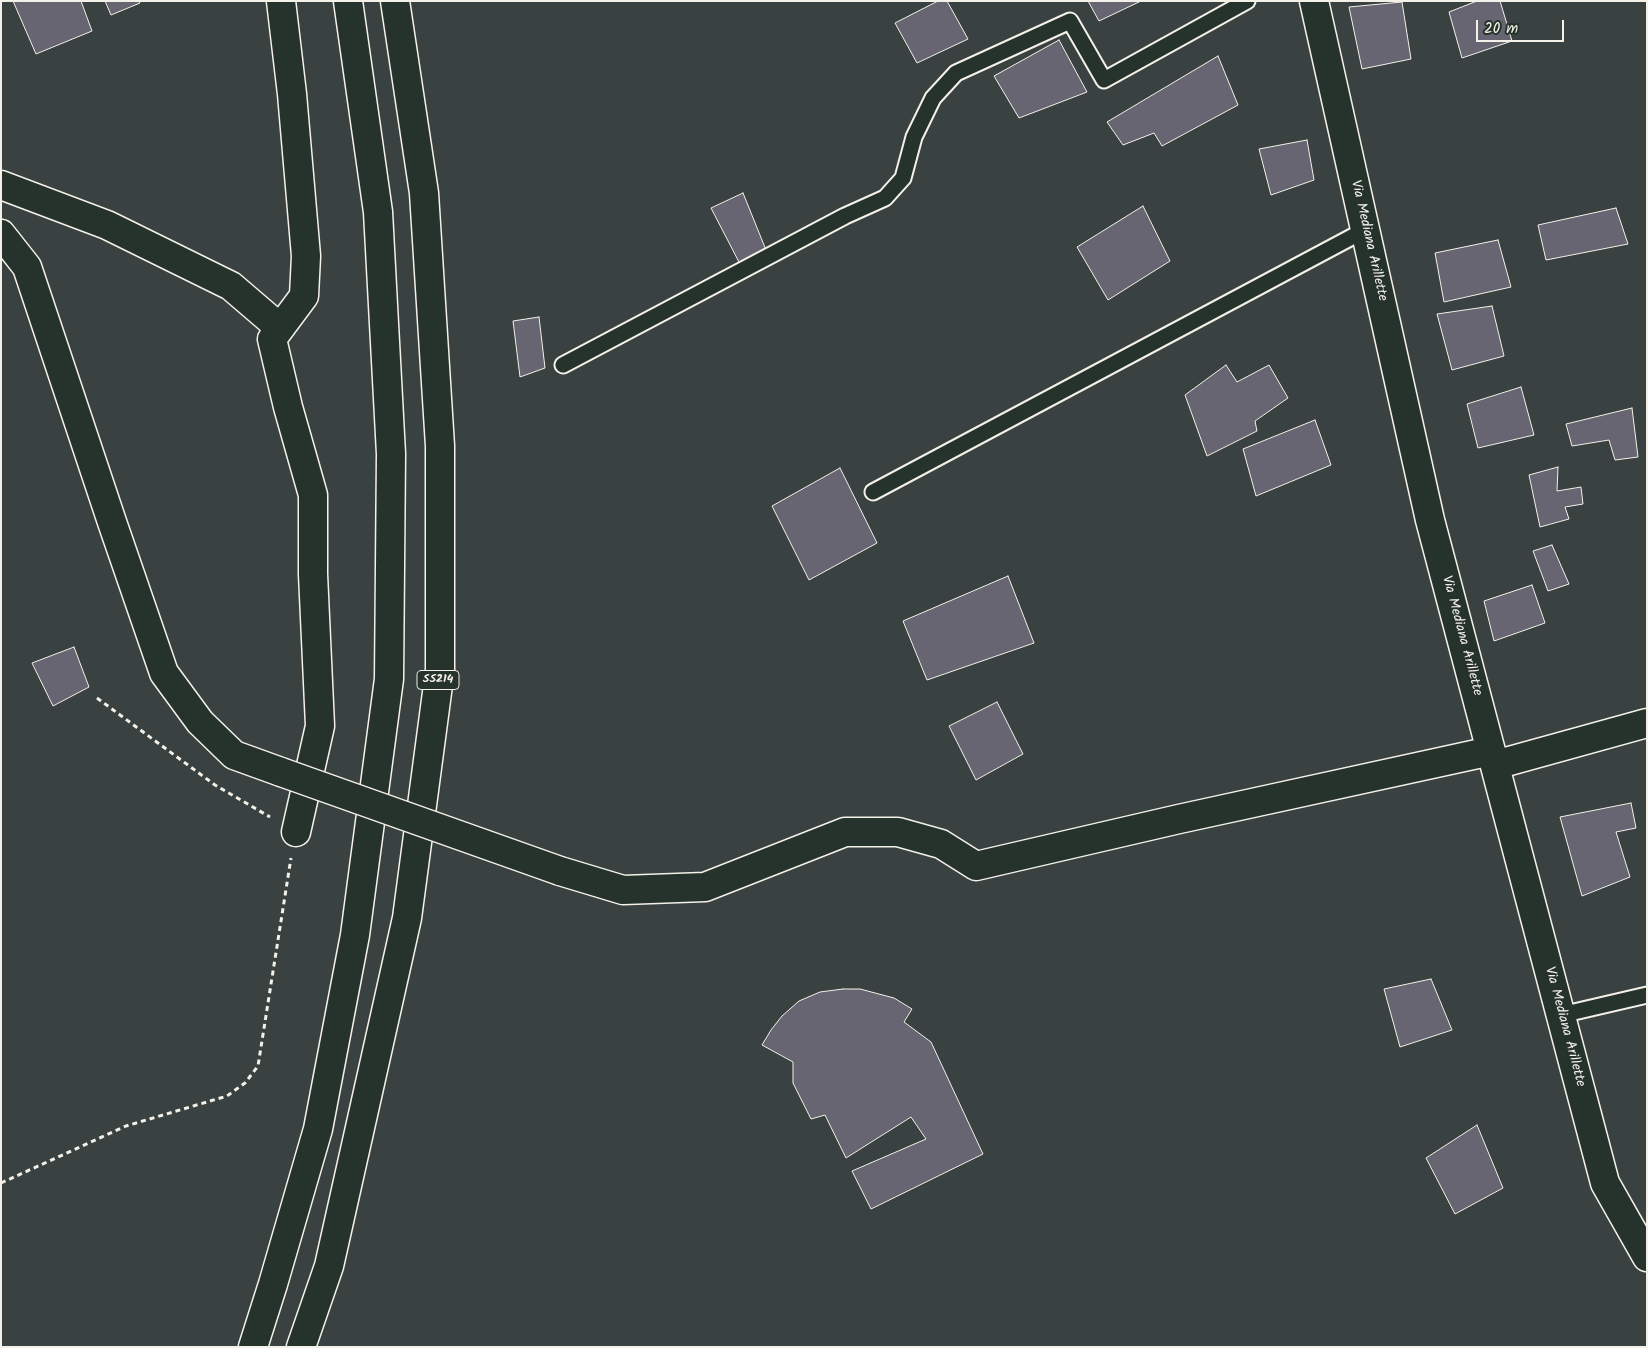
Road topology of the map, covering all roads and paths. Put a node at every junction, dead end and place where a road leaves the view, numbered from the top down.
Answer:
1 (282, 1) edge
2 (348, 1) edge
3 (395, 1) edge
4 (1247, 1) edge
5 (1314, 1) edge
6 (1, 185) edge
7 (1365, 230) junction
8 (1, 234) edge
9 (280, 328) junction
10 (563, 365) dead end
11 (873, 492) dead end
12 (97, 698) dead end
13 (1647, 723) edge
14 (1493, 758) junction
15 (296, 832) junction
16 (1647, 995) edge
17 (1561, 1015) junction
18 (1, 1183) edge
19 (1647, 1257) edge
20 (253, 1347) edge
21 (301, 1347) edge

1 - 9 main road
2 - 20 main road
3 - 21 main road, SS214
4 - 10 lane
5 - 7 main road, Via Mediana Arillette
6 - 9 main road
7 - 11 lane
7 - 14 main road, Via Mediana Arillette
8 - 14 main road, bridge
9 - 15 main road
12 - 15 path
13 - 14 main road
14 - 17 main road, Via Mediana Arillette
15 - 18 path
16 - 17 lane
17 - 19 main road, Via Mediana Arillette

